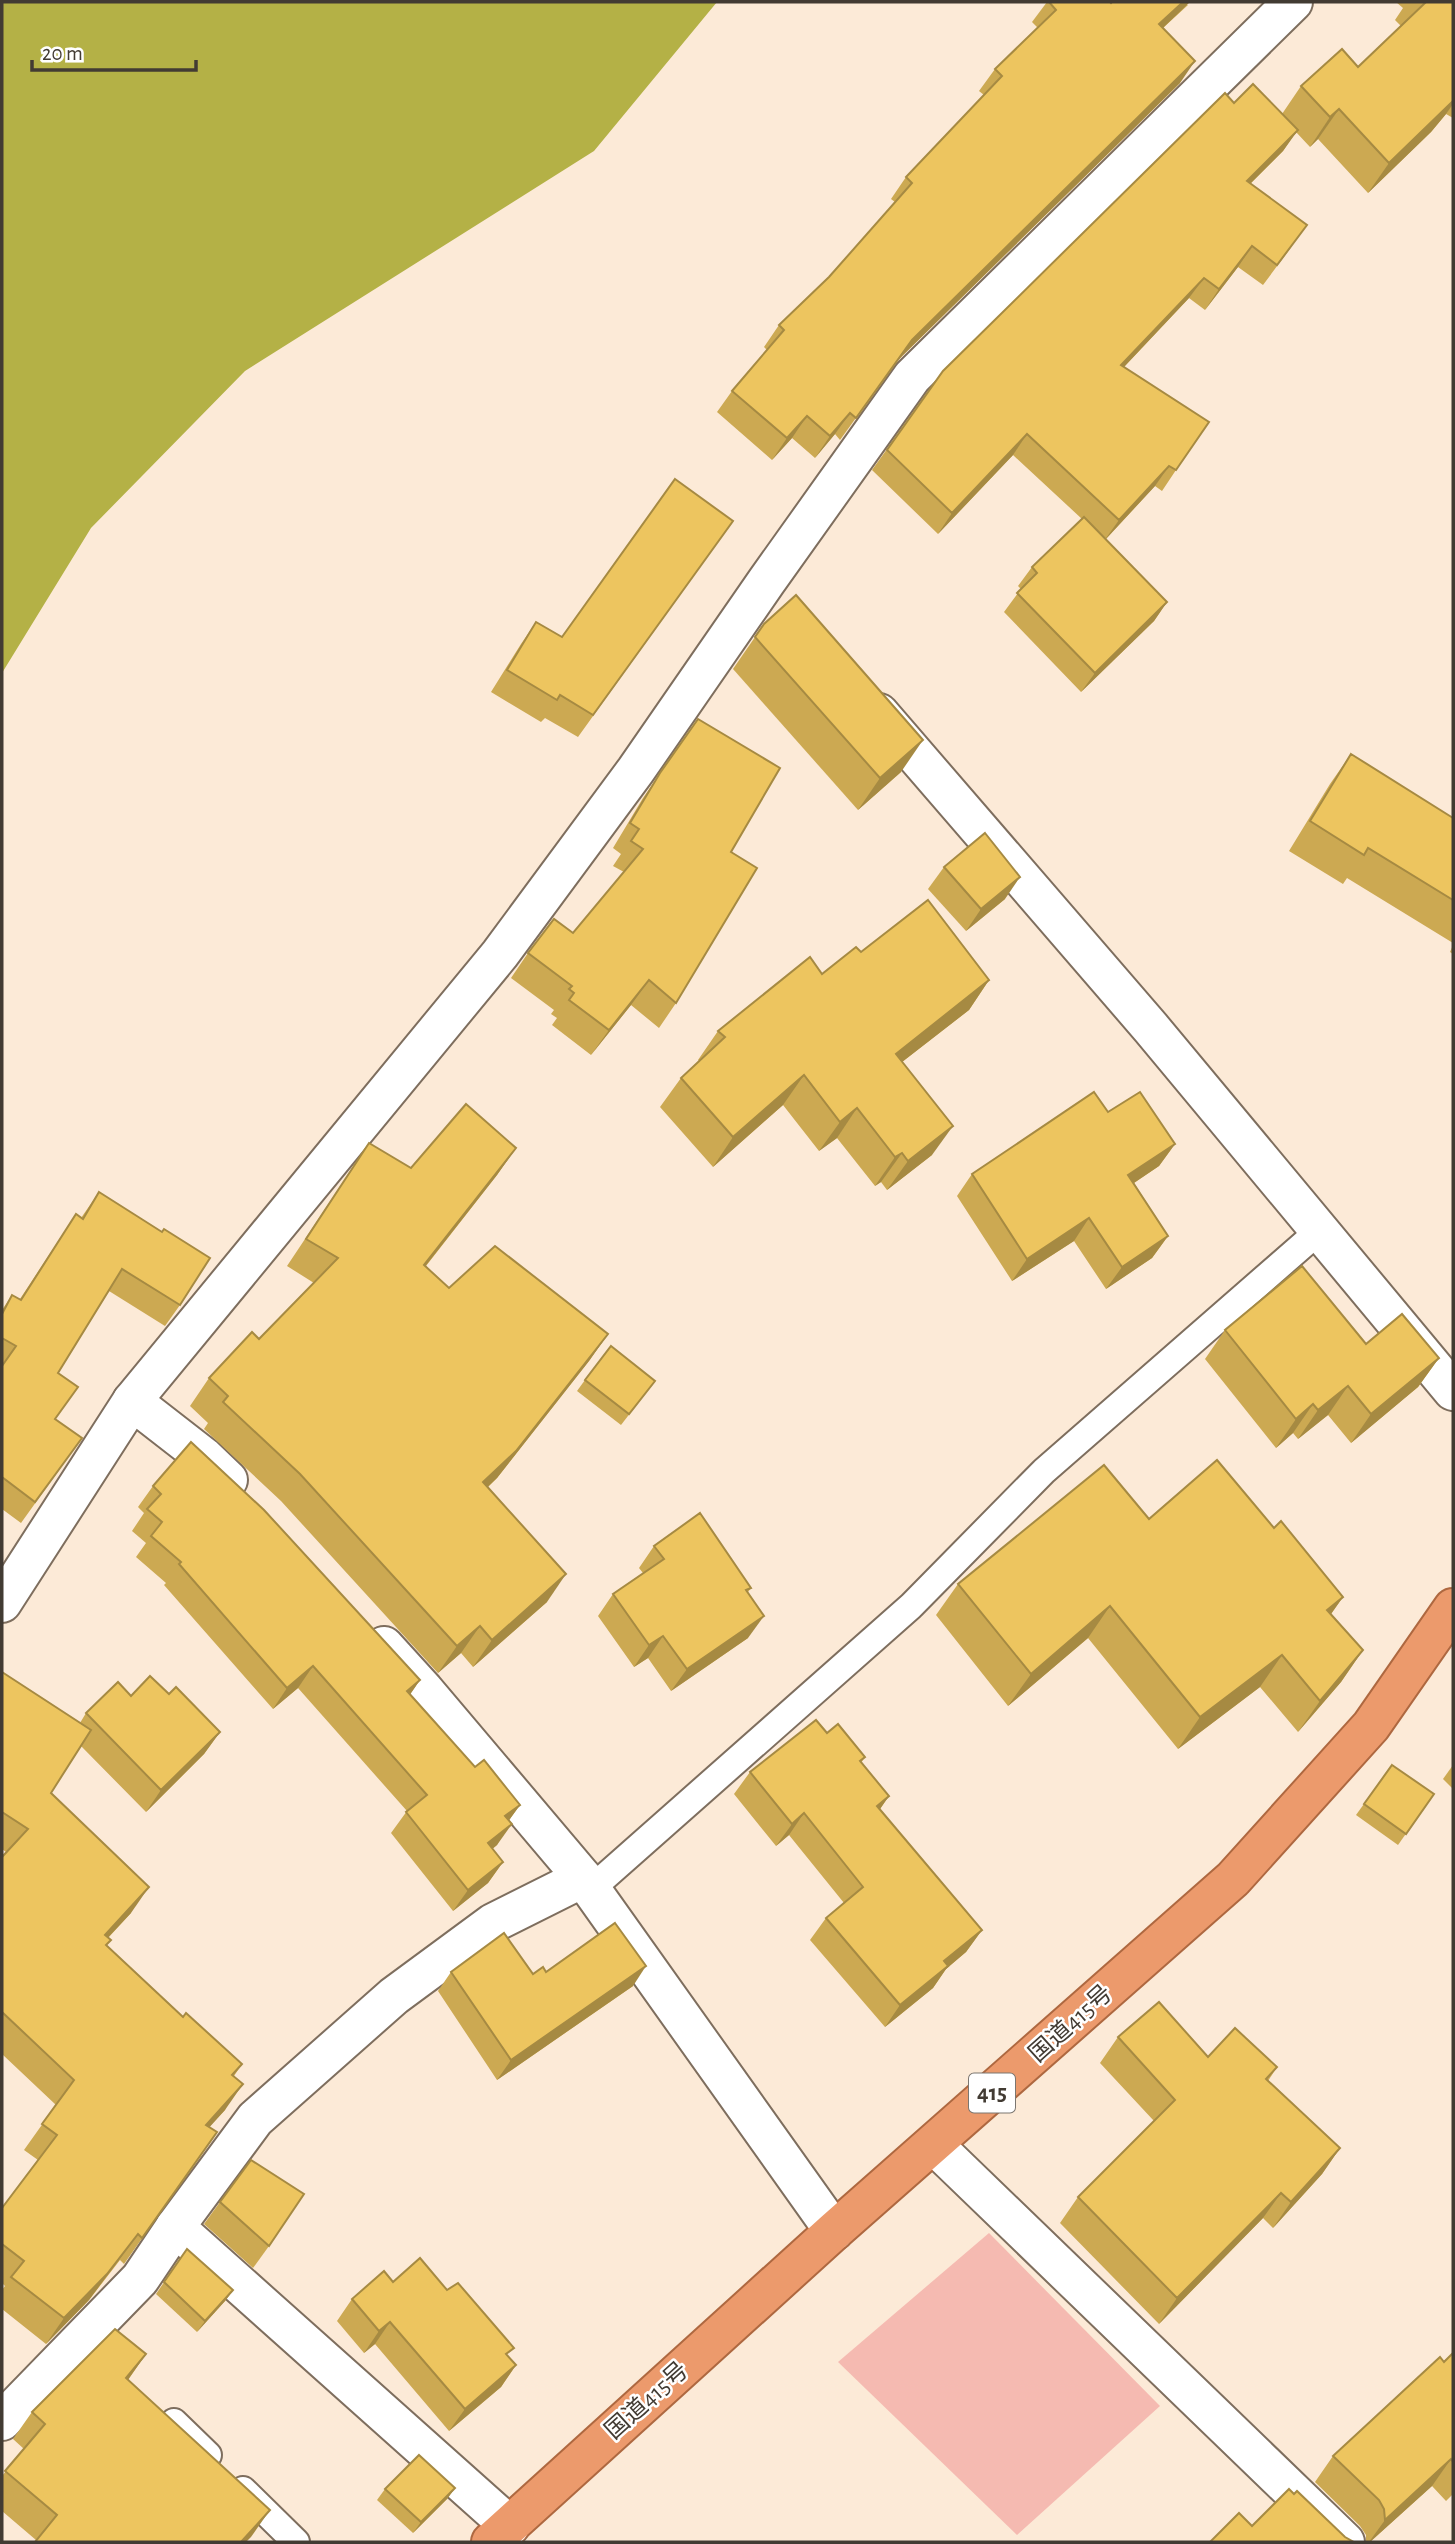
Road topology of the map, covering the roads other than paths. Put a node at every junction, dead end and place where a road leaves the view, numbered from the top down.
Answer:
1 (1293, 2) edge
2 (766, 582) junction
3 (793, 613) edge
4 (855, 685) edge
5 (1320, 1230) junction
6 (1453, 1391) edge
7 (132, 1401) junction
8 (256, 1507) edge
9 (2, 1603) edge
10 (1453, 1608) edge
11 (359, 1618) edge
12 (587, 1883) junction
13 (934, 2145) junction
14 (175, 2227) junction
15 (834, 2231) junction
16 (2, 2421) edge
17 (174, 2422) edge
18 (500, 2534) edge
19 (296, 2542) edge
20 (1345, 2542) edge

1 - 2 street
2 - 3 street
2 - 7 street
4 - 5 street
5 - 6 street
5 - 12 lane
7 - 8 street
7 - 9 street
10 - 13 highway, 国道415号 / 415
11 - 12 street
12 - 14 street
12 - 15 street
13 - 15 highway, 国道415号 / 415
13 - 20 street
14 - 16 street
14 - 18 street
15 - 18 highway, 国道415号 / 415
17 - 19 lane

